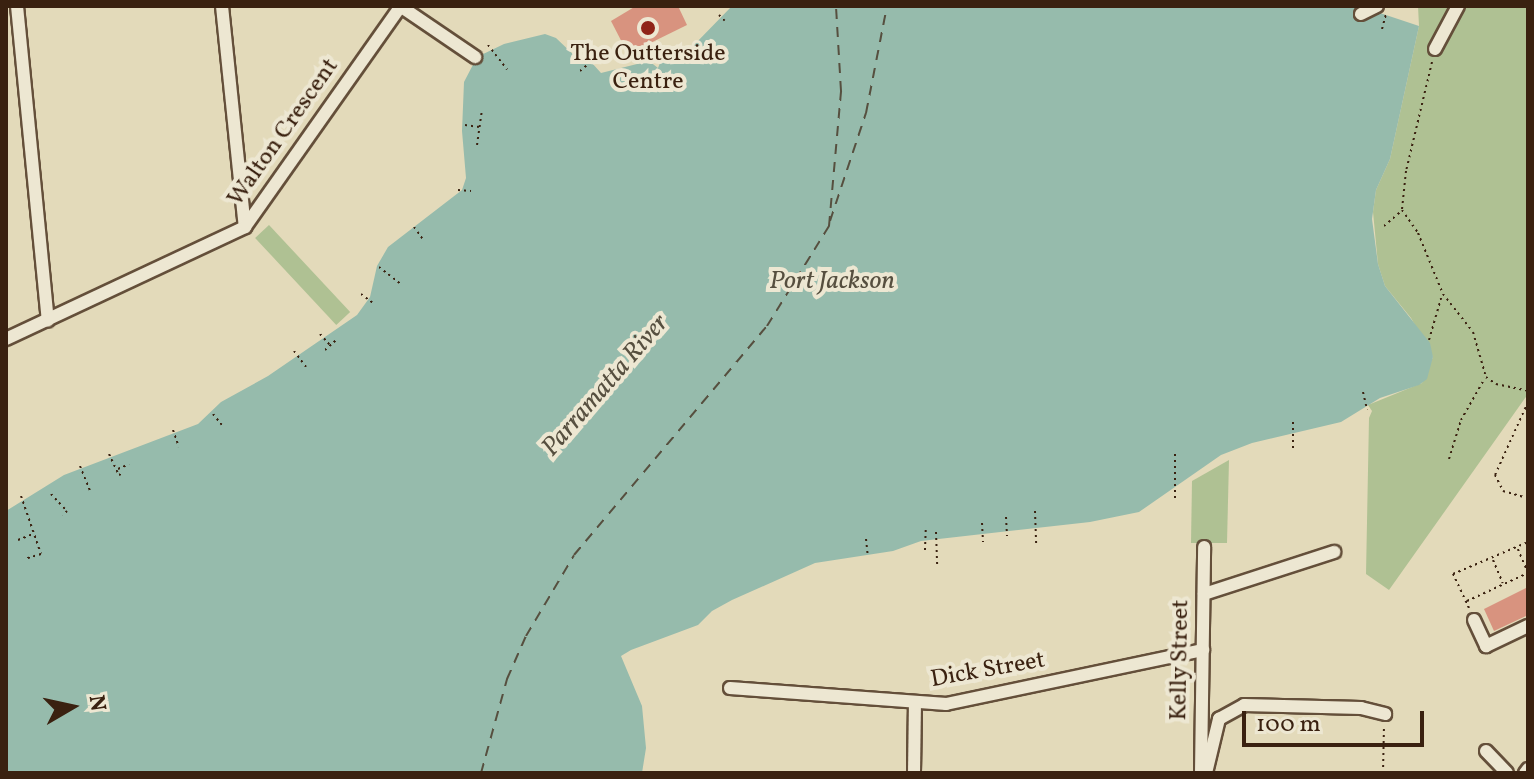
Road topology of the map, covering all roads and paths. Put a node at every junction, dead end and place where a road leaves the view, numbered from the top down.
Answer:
1 (17, 6) edge
2 (222, 6) edge
3 (400, 6) edge
4 (1377, 6) edge
5 (1388, 6) edge
6 (1458, 6) edge
7 (1361, 14) dead end
8 (719, 15) dead end
9 (725, 21) dead end
10 (1382, 29) dead end
11 (488, 45) dead end
12 (1435, 49) joint
13 (475, 57) dead end
14 (593, 60) dead end
15 (507, 69) dead end
16 (580, 71) dead end
17 (482, 110) dead end
18 (465, 125) dead end
19 (480, 127) junction
20 (477, 145) dead end
21 (458, 190) dead end
22 (471, 191) dead end
23 (1402, 210) junction
24 (1384, 226) dead end
25 (245, 227) junction
26 (414, 227) dead end
27 (424, 241) dead end
28 (379, 267) dead end
29 (401, 284) dead end
30 (361, 294) dead end
31 (1443, 294) junction
32 (373, 303) dead end
33 (48, 320) junction
34 (320, 334) dead end
35 (6, 339) edge
36 (336, 340) dead end
37 (1429, 340) dead end
38 (330, 345) junction
39 (325, 350) dead end
40 (294, 351) dead end
41 (306, 367) dead end
42 (1486, 377) junction
43 (1528, 391) edge
44 (1363, 392) dead end
45 (1528, 402) edge
46 (1367, 410) dead end
47 (213, 414) dead end
48 (1293, 421) dead end
49 (222, 425) dead end
50 (173, 430) dead end
51 (179, 447) dead end
52 (1293, 448) dead end
53 (1175, 453) dead end
54 (109, 454) dead end
55 (1449, 459) dead end
56 (129, 464) dead end
57 (80, 466) dead end
58 (117, 470) junction
59 (123, 473) dead end
60 (91, 493) dead end
61 (51, 494) dead end
62 (21, 496) dead end
63 (1175, 498) dead end
64 (1528, 498) edge
65 (1035, 511) dead end
66 (63, 515) dead end
67 (1006, 517) dead end
68 (982, 523) dead end
69 (926, 527) dead end
70 (936, 532) dead end
71 (34, 534) junction
72 (1007, 536) dead end
73 (866, 539) dead end
74 (18, 540) dead end
75 (983, 542) dead end
76 (1528, 542) edge
77 (1036, 546) dead end
78 (1204, 547) dead end
79 (1517, 547) junction
80 (925, 550) dead end
81 (1334, 552) dead end
82 (868, 557) dead end
83 (1492, 557) junction
84 (25, 559) dead end
85 (937, 567) dead end
86 (1504, 584) junction
87 (1204, 594) junction
88 (1466, 602) junction
89 (1474, 620) joint
90 (1528, 626) edge
91 (1203, 650) junction
92 (730, 688) dead end
93 (915, 704) junction
94 (1385, 714) joint
95 (1486, 751) dead end
96 (914, 773) edge
97 (1203, 773) edge
98 (1383, 773) edge
99 (1507, 773) edge

1 - 33 street
2 - 25 street
3 - 13 street
3 - 25 street, Walton Crescent
4 - 7 street
5 - 10 path
6 - 12 street
8 - 9 path
11 - 15 path
12 - 23 path
14 - 16 path
17 - 19 path
18 - 19 path
19 - 20 path
21 - 22 path
23 - 24 path
23 - 31 path
25 - 33 street, Walton Crescent
26 - 27 path
28 - 29 path
30 - 32 path
31 - 37 path
31 - 42 path
33 - 35 street, Walton Crescent
34 - 38 path
36 - 38 path
38 - 39 path
40 - 41 path
42 - 43 path
42 - 55 path
44 - 46 path
45 - 64 path
47 - 49 path
48 - 52 path
50 - 51 path
53 - 63 path
54 - 58 path
56 - 58 path
57 - 60 path
58 - 59 path
61 - 66 path
62 - 71 path
65 - 77 path
67 - 72 path
68 - 75 path
69 - 80 path
70 - 85 path
71 - 74 path
71 - 84 path
73 - 82 path
76 - 79 path
78 - 87 street, Kelly Street
79 - 83 path
79 - 86 path
81 - 87 street
83 - 86 path
83 - 88 path
86 - 88 path
87 - 91 street, Kelly Street
88 - 89 path
89 - 90 street
91 - 93 street, Dick Street
91 - 97 street, Kelly Street
92 - 93 street, Dick Street
93 - 96 street
94 - 97 street
94 - 98 path
95 - 99 street

